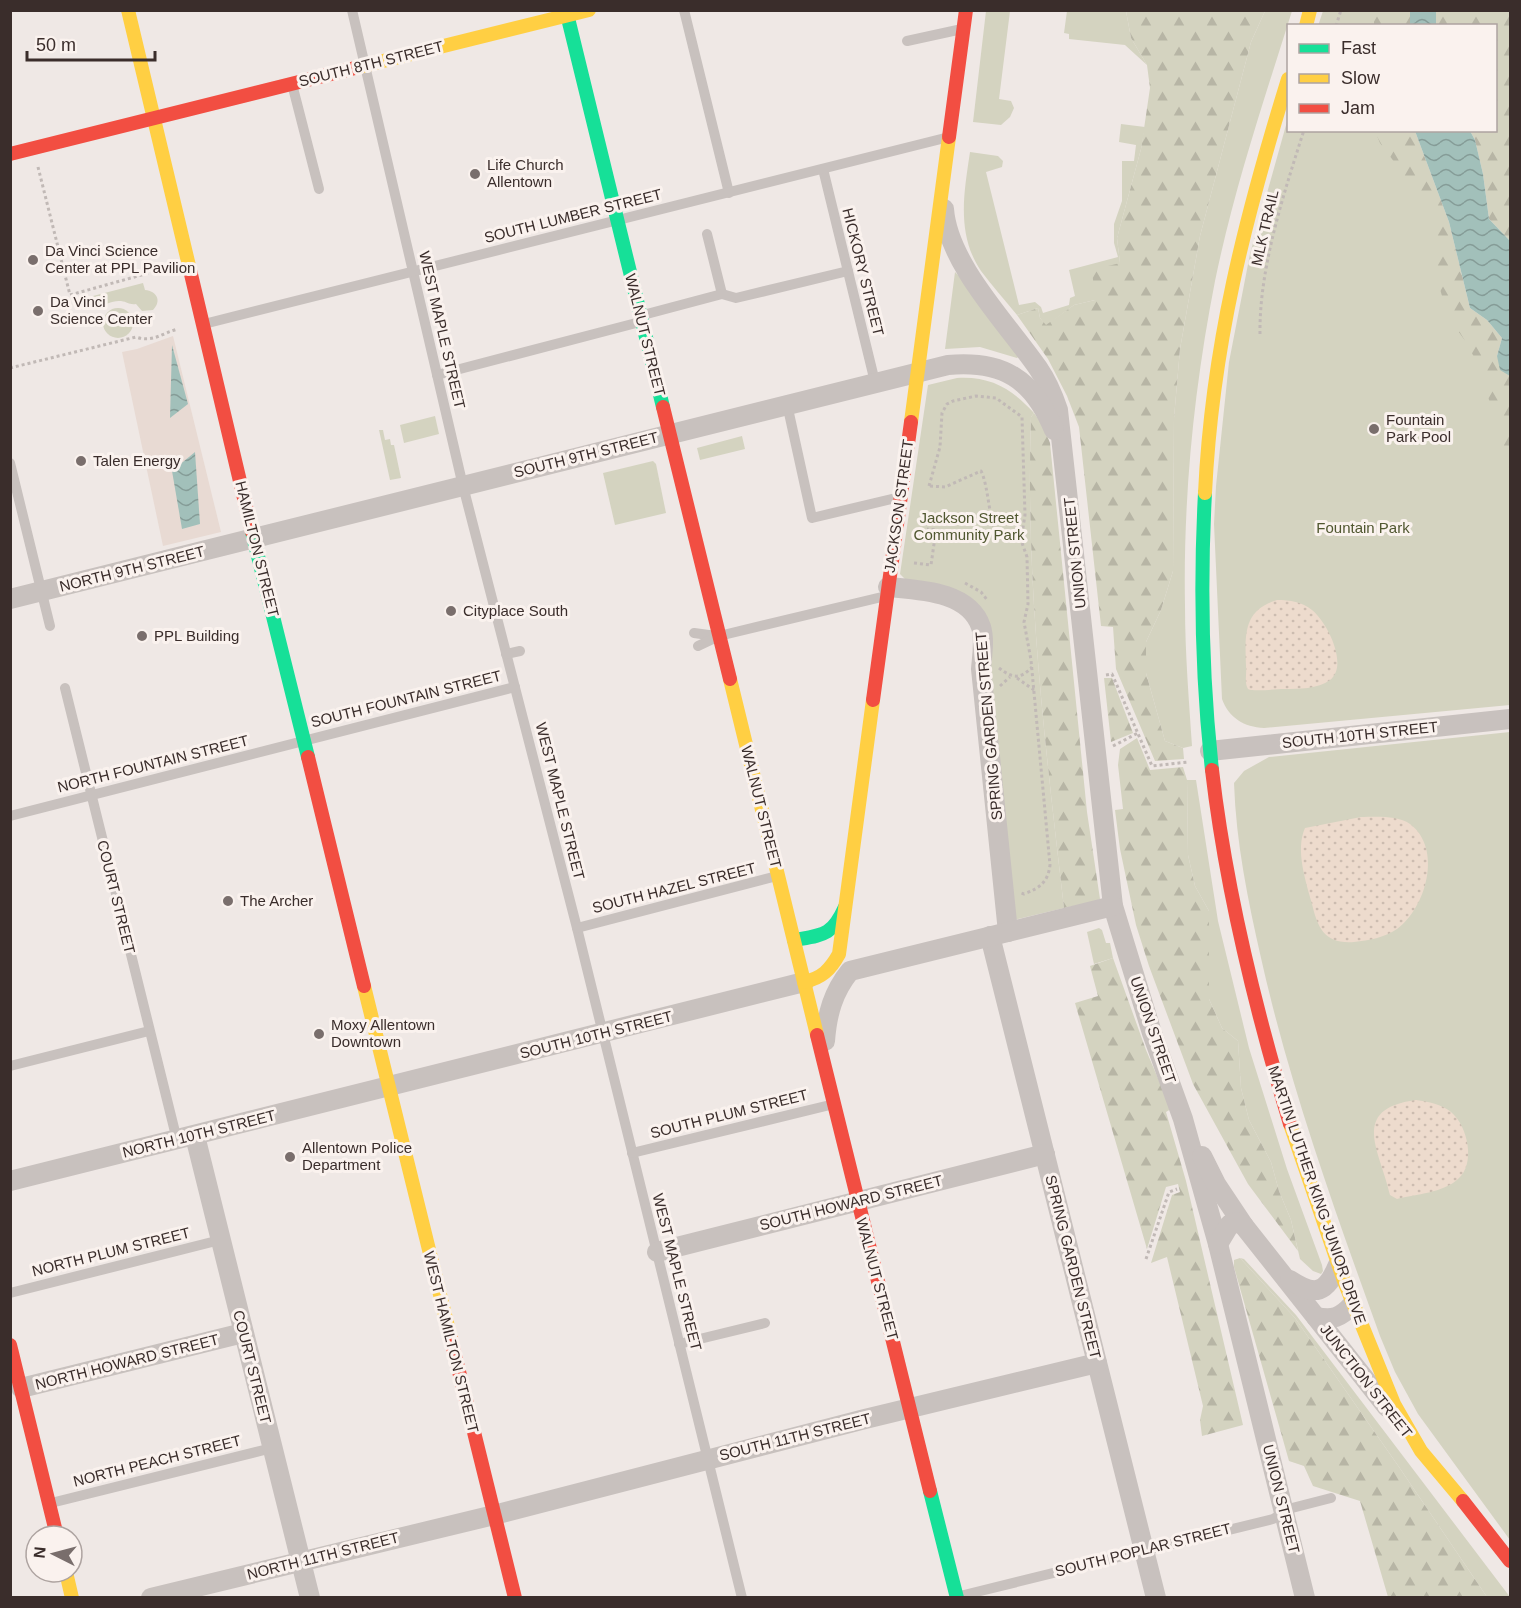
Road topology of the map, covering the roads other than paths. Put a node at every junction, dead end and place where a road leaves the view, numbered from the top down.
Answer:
1 (128, 10) edge
2 (352, 10) edge
3 (589, 10) edge
4 (684, 10) edge
5 (966, 10) edge
6 (566, 13) edge
7 (964, 28) junction
8 (907, 41) dead end
9 (366, 66) junction
10 (1287, 82) edge
11 (292, 84) junction
12 (153, 118) junction
13 (949, 137) junction
14 (10, 154) edge
15 (823, 169) junction
16 (319, 189) dead end
17 (942, 189) junction
18 (729, 193) junction
19 (617, 221) junction
20 (707, 234) dead end
21 (848, 271) junction
22 (413, 272) junction
23 (722, 294) junction
24 (641, 319) junction
25 (203, 324) junction
26 (917, 372) junction
27 (437, 375) junction
28 (875, 382) junction
29 (787, 404) junction
30 (669, 434) junction
31 (1064, 452) junction
32 (11, 465) edge
33 (463, 486) junction
34 (900, 497) junction
35 (254, 539) junction
36 (41, 591) junction
37 (887, 591) junction
38 (10, 599) edge
39 (50, 626) dead end
40 (694, 633) dead end
41 (719, 636) junction
42 (698, 646) dead end
43 (519, 651) dead end
44 (506, 654) junction
45 (515, 687) junction
46 (65, 688) dead end
47 (1510, 719) edge
48 (304, 740) junction
49 (1210, 751) junction
50 (91, 796) junction
51 (10, 816) edge
52 (778, 876) junction
53 (846, 903) junction
54 (1113, 906) junction
55 (577, 928) junction
56 (999, 934) junction
57 (794, 940) junction
58 (844, 962) junction
59 (804, 982) junction
60 (149, 1031) junction
61 (603, 1033) junction
62 (10, 1066) edge
63 (824, 1068) junction
64 (388, 1086) junction
65 (832, 1104) junction
66 (1183, 1119) junction
67 (186, 1138) junction
68 (632, 1153) junction
69 (1045, 1154) junction
70 (10, 1181) edge
71 (857, 1201) junction
72 (1244, 1226) junction
73 (220, 1240) junction
74 (1218, 1244) junction
75 (657, 1252) junction
76 (1338, 1265) junction
77 (1283, 1275) junction
78 (10, 1293) edge
79 (1352, 1305) junction
80 (1316, 1317) junction
81 (765, 1323) dead end
82 (243, 1333) junction
83 (679, 1344) junction
84 (10, 1346) edge
85 (1097, 1363) junction
86 (16, 1390) edge
87 (910, 1408) junction
88 (1416, 1444) junction
89 (272, 1448) junction
90 (708, 1460) junction
91 (1331, 1498) dead end
92 (49, 1503) junction
93 (1285, 1514) junction
94 (494, 1515) junction
95 (54, 1524) edge
96 (1144, 1551) junction
97 (301, 1561) junction
98 (1510, 1561) edge
99 (202, 1592) edge
100 (955, 1597) edge
101 (152, 1598) edge
102 (309, 1598) edge
103 (515, 1598) edge
104 (742, 1598) edge
105 (1156, 1598) edge
106 (1305, 1598) edge

1 - 12 main road, HAMILTON STREET
2 - 9 lane, WEST MAPLE STREET
3 - 6 main road, SOUTH 8TH STREET
4 - 18 lane
5 - 7 main road, JACKSON STREET
6 - 9 main road, SOUTH 8TH STREET
6 - 19 main road, WALNUT STREET
7 - 8 lane
7 - 13 main road, JACKSON STREET
9 - 11 main road, SOUTH 8TH STREET
9 - 22 lane, WEST MAPLE STREET
10 - 49 main road, MARTIN LUTHER KING JUNIOR DRIVE
11 - 12 main road, SOUTH 8TH STREET
11 - 16 lane
12 - 14 main road, SOUTH 8TH STREET
12 - 25 main road, HAMILTON STREET
13 - 15 lane, SOUTH LUMBER STREET
13 - 17 main road, JACKSON STREET
15 - 18 lane, SOUTH LUMBER STREET
15 - 21 lane, HICKORY STREET
17 - 26 main road, JACKSON STREET
17 - 31 street, UNION STREET
18 - 19 lane, SOUTH LUMBER STREET
19 - 22 lane, SOUTH LUMBER STREET
19 - 24 main road, WALNUT STREET
20 - 23 lane
21 - 23 lane
21 - 28 lane, HICKORY STREET
22 - 25 lane, SOUTH LUMBER STREET
22 - 27 lane, WEST MAPLE STREET
23 - 24 lane
24 - 27 lane
24 - 30 main road, WALNUT STREET
25 - 35 main road, HAMILTON STREET
26 - 28 street, SOUTH 9TH STREET
26 - 31 street, UNION STREET
26 - 34 main road, JACKSON STREET
27 - 33 lane, WEST MAPLE STREET
28 - 29 street, SOUTH 9TH STREET
29 - 30 street, SOUTH 9TH STREET
29 - 34 lane
30 - 33 street, SOUTH 9TH STREET
30 - 41 main road, WALNUT STREET
31 - 54 street, UNION STREET
32 - 36 lane
33 - 35 street, SOUTH 9TH STREET
33 - 44 lane, WEST MAPLE STREET
34 - 37 main road, JACKSON STREET
35 - 36 street, NORTH 9TH STREET
35 - 48 main road, HAMILTON STREET
36 - 38 street, NORTH 9TH STREET
36 - 39 lane
37 - 41 lane
37 - 53 main road, JACKSON STREET
37 - 56 street, SPRING GARDEN STREET
40 - 41 lane
41 - 42 lane
41 - 52 main road, WALNUT STREET
43 - 44 lane
44 - 45 lane, WEST MAPLE STREET
45 - 48 lane, SOUTH FOUNTAIN STREET
45 - 55 lane, WEST MAPLE STREET
46 - 50 lane, COURT STREET
47 - 49 street, SOUTH 10TH STREET
48 - 50 lane, NORTH FOUNTAIN STREET
48 - 64 main road, HAMILTON STREET
49 - 76 main road, MARTIN LUTHER KING JUNIOR DRIVE
50 - 51 lane, NORTH FOUNTAIN STREET
50 - 60 lane, COURT STREET
52 - 55 lane, SOUTH HAZEL STREET
52 - 57 main road, WALNUT STREET
53 - 57 main road
53 - 58 main road, JACKSON STREET
54 - 56 street
54 - 66 street, UNION STREET
55 - 61 lane, WEST MAPLE STREET
56 - 58 street
56 - 69 street, SPRING GARDEN STREET
57 - 59 main road, WALNUT STREET
58 - 59 main road
58 - 63 street
59 - 61 street, SOUTH 10TH STREET
59 - 63 main road, WALNUT STREET
60 - 62 lane
60 - 67 lane, COURT STREET
61 - 64 street, SOUTH 10TH STREET
61 - 68 lane, WEST MAPLE STREET
63 - 65 main road, WALNUT STREET
64 - 67 street, NORTH 10TH STREET
64 - 94 main road, WEST HAMILTON STREET
65 - 68 lane, SOUTH PLUM STREET
65 - 71 main road, WALNUT STREET
66 - 72 street, JUNCTION STREET
66 - 74 street, UNION STREET
67 - 70 street, NORTH 10TH STREET
67 - 73 street, COURT STREET
68 - 75 lane, WEST MAPLE STREET
69 - 71 street, SOUTH HOWARD STREET
69 - 85 street, SPRING GARDEN STREET
71 - 75 street, SOUTH HOWARD STREET
71 - 87 main road, WALNUT STREET
72 - 74 street
72 - 77 street, JUNCTION STREET
73 - 78 lane, NORTH PLUM STREET
73 - 82 street, COURT STREET
74 - 93 street, UNION STREET
75 - 83 lane, WEST MAPLE STREET
76 - 77 street, JUNCTION STREET
76 - 79 main road, MARTIN LUTHER KING JUNIOR DRIVE
77 - 80 street, JUNCTION STREET
79 - 80 street, JUNCTION STREET
79 - 88 main road, MARTIN LUTHER KING JUNIOR DRIVE
80 - 88 street, JUNCTION STREET
81 - 83 lane
82 - 86 street, NORTH HOWARD STREET
82 - 89 street, COURT STREET
83 - 90 lane, WEST MAPLE STREET
84 - 86 main road
85 - 87 street, SOUTH 11TH STREET
85 - 96 street, SPRING GARDEN STREET
86 - 92 main road
87 - 90 street, SOUTH 11TH STREET
87 - 100 main road, WALNUT STREET
88 - 98 main road, MARTIN LUTHER KING JUNIOR DRIVE
89 - 92 lane, NORTH PEACH STREET
89 - 97 street, COURT STREET
90 - 94 street, SOUTH 11TH STREET
90 - 104 lane, WEST MAPLE STREET
91 - 93 lane, SOUTH POPLAR STREET
92 - 95 main road
93 - 96 lane, SOUTH POPLAR STREET
93 - 106 street, UNION STREET
94 - 97 street, NORTH 11TH STREET
94 - 103 main road, WEST HAMILTON STREET
96 - 100 lane, SOUTH POPLAR STREET
96 - 105 street, SPRING GARDEN STREET
97 - 99 street, NORTH 11TH STREET
97 - 102 street, COURT STREET
99 - 101 street, NORTH 11TH STREET

